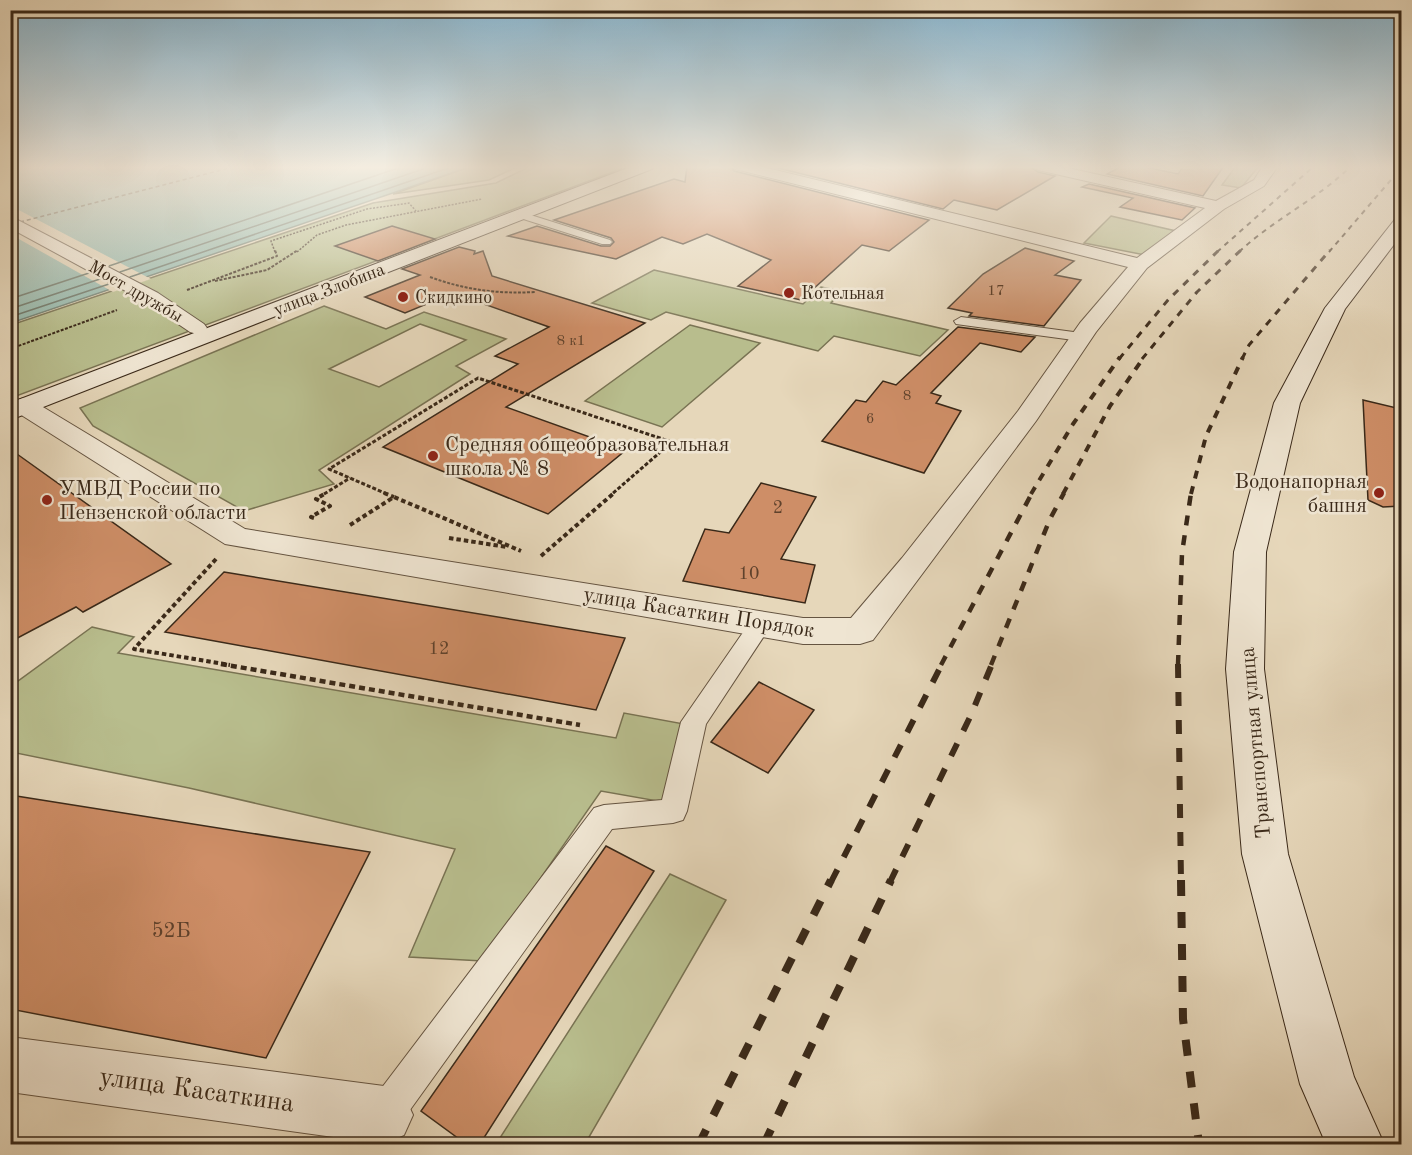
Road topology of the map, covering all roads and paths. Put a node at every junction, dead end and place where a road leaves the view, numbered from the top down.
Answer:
1 (334, 220) edge
2 (372, 220) edge
3 (508, 220) edge
4 (536, 220) edge
5 (960, 220) edge
6 (1199, 220) edge
7 (10, 221) edge
8 (1401, 222) edge
9 (606, 242) dead end
10 (1140, 264) junction
11 (429, 277) dead end
12 (535, 292) dead end
13 (118, 310) dead end
14 (961, 321) dead end
15 (197, 328) dead end
16 (1082, 337) junction
17 (10, 349) edge
18 (17, 409) edge
19 (350, 478) junction
20 (394, 497) junction
21 (321, 519) dead end
22 (342, 522) dead end
23 (352, 524) junction
24 (346, 528) dead end
25 (236, 537) junction
26 (530, 555) dead end
27 (539, 558) dead end
28 (761, 624) junction
29 (580, 725) dead end
30 (10, 1064) edge
31 (384, 1114) joint
32 (1355, 1144) edge

1 - 2 path
3 - 18 street, улица Злобина
4 - 9 lane
5 - 10 street
6 - 10 street, улица Касаткин Порядок
7 - 15 street, Мост дружбы
8 - 32 street, Транспортная улица
10 - 16 street, улица Касаткин Порядок
11 - 12 path
13 - 17 path
14 - 16 lane
16 - 28 street, улица Касаткин Порядок
18 - 25 street, улица Касаткин Порядок
19 - 20 path
19 - 21 path
19 - 27 path
20 - 23 path
20 - 26 path
22 - 23 path
23 - 24 path
25 - 28 street, улица Касаткин Порядок
25 - 29 path
28 - 31 lane
30 - 31 street, улица Касаткина

